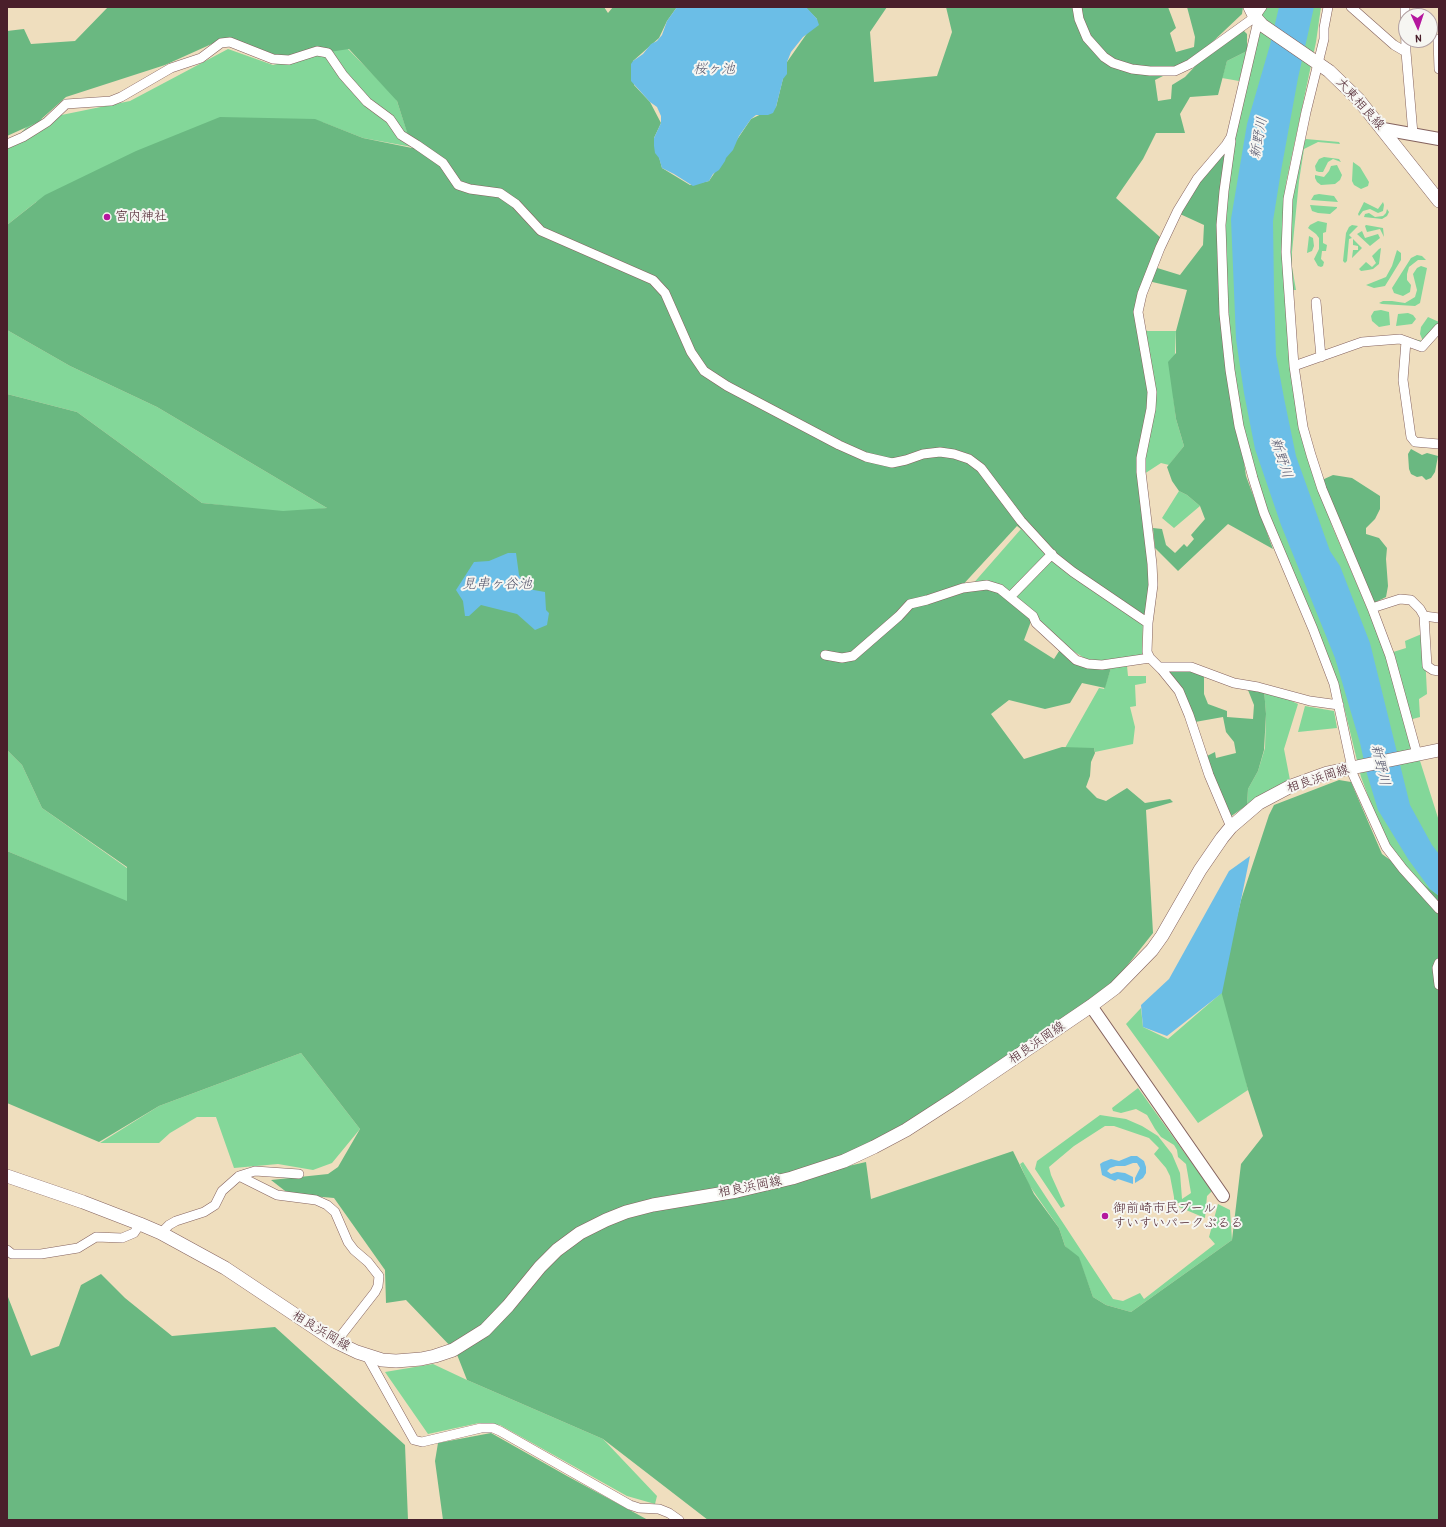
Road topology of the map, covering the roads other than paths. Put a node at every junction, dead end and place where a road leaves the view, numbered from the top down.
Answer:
1 (1076, 7) edge
2 (1328, 7) edge
3 (1351, 7) edge
4 (1405, 7) edge
5 (1257, 16) edge
6 (1439, 38) edge
7 (1406, 52) junction
8 (1316, 62) junction
9 (1439, 69) edge
10 (1382, 129) junction
11 (1413, 134) junction
12 (1231, 137) junction
13 (1439, 139) edge
14 (7, 144) edge
15 (1439, 201) edge
16 (1316, 302) dead end
17 (1439, 328) edge
18 (1406, 341) junction
19 (1321, 357) junction
20 (1294, 366) junction
21 (1439, 444) edge
22 (1052, 554) junction
23 (1010, 597) junction
24 (1372, 608) junction
25 (1424, 616) junction
26 (1439, 618) edge
27 (1148, 623) junction
28 (825, 655) dead end
29 (1150, 658) junction
30 (1160, 667) junction
31 (1439, 671) edge
32 (1339, 705) junction
33 (1439, 750) edge
34 (1415, 755) junction
35 (1352, 767) junction
36 (1231, 827) junction
37 (1439, 909) edge
38 (1439, 963) edge
39 (1439, 985) edge
40 (1091, 1006) junction
41 (299, 1174) dead end
42 (7, 1176) edge
43 (239, 1176) junction
44 (1223, 1196) dead end
45 (140, 1224) junction
46 (161, 1233) junction
47 (7, 1250) edge
48 (336, 1342) junction
49 (367, 1356) junction
50 (678, 1520) edge

1 - 5 street
2 - 8 street
3 - 7 street
4 - 7 street
5 - 8 main road, 大東相良線
5 - 12 street
6 - 9 street
7 - 11 street
8 - 10 main road, 大東相良線
8 - 20 street
10 - 11 street
10 - 15 main road, 大東相良線
11 - 13 street
12 - 27 street
12 - 32 street
14 - 22 street
16 - 19 street
17 - 18 street
18 - 19 street
18 - 21 street
19 - 20 street
20 - 24 street
22 - 23 street
22 - 27 street
23 - 28 street
23 - 29 street
24 - 25 street
24 - 34 street
25 - 26 street
25 - 31 street
27 - 29 street
29 - 30 street
30 - 32 street
30 - 36 street
32 - 35 street
33 - 34 main road, 相良浜岡線
34 - 35 main road, 相良浜岡線
35 - 36 main road, 相良浜岡線
35 - 37 street
36 - 40 main road, 相良浜岡線
38 - 39 street
40 - 44 street
40 - 49 main road, 相良浜岡線
41 - 43 street
42 - 45 main road, 相良浜岡線
43 - 46 street
43 - 48 street
45 - 46 main road, 相良浜岡線
45 - 47 street
46 - 48 main road, 相良浜岡線
48 - 49 main road, 相良浜岡線
49 - 50 street

